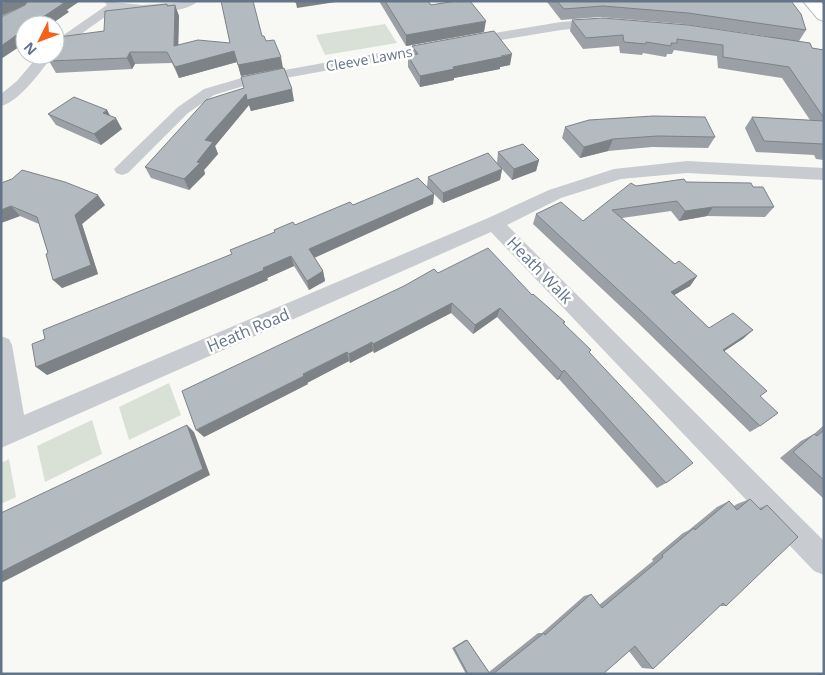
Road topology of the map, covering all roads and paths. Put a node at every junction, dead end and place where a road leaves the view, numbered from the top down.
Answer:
1 (192, 1) edge
2 (811, 1) edge
3 (112, 4) edge
4 (824, 16) edge
5 (609, 23) edge
6 (65, 39) edge
7 (38, 65) edge
8 (1, 102) edge
9 (122, 169) dead end
10 (824, 174) edge
11 (494, 223) junction
12 (1, 345) edge
13 (8, 434) edge
14 (824, 560) edge

1 - 3 street
2 - 4 main road
3 - 6 street
5 - 9 street, Cleeve Lawns
7 - 8 street
10 - 11 street, Heath Walk
11 - 13 street, Heath Road
11 - 14 street, Heath Walk
12 - 13 street

